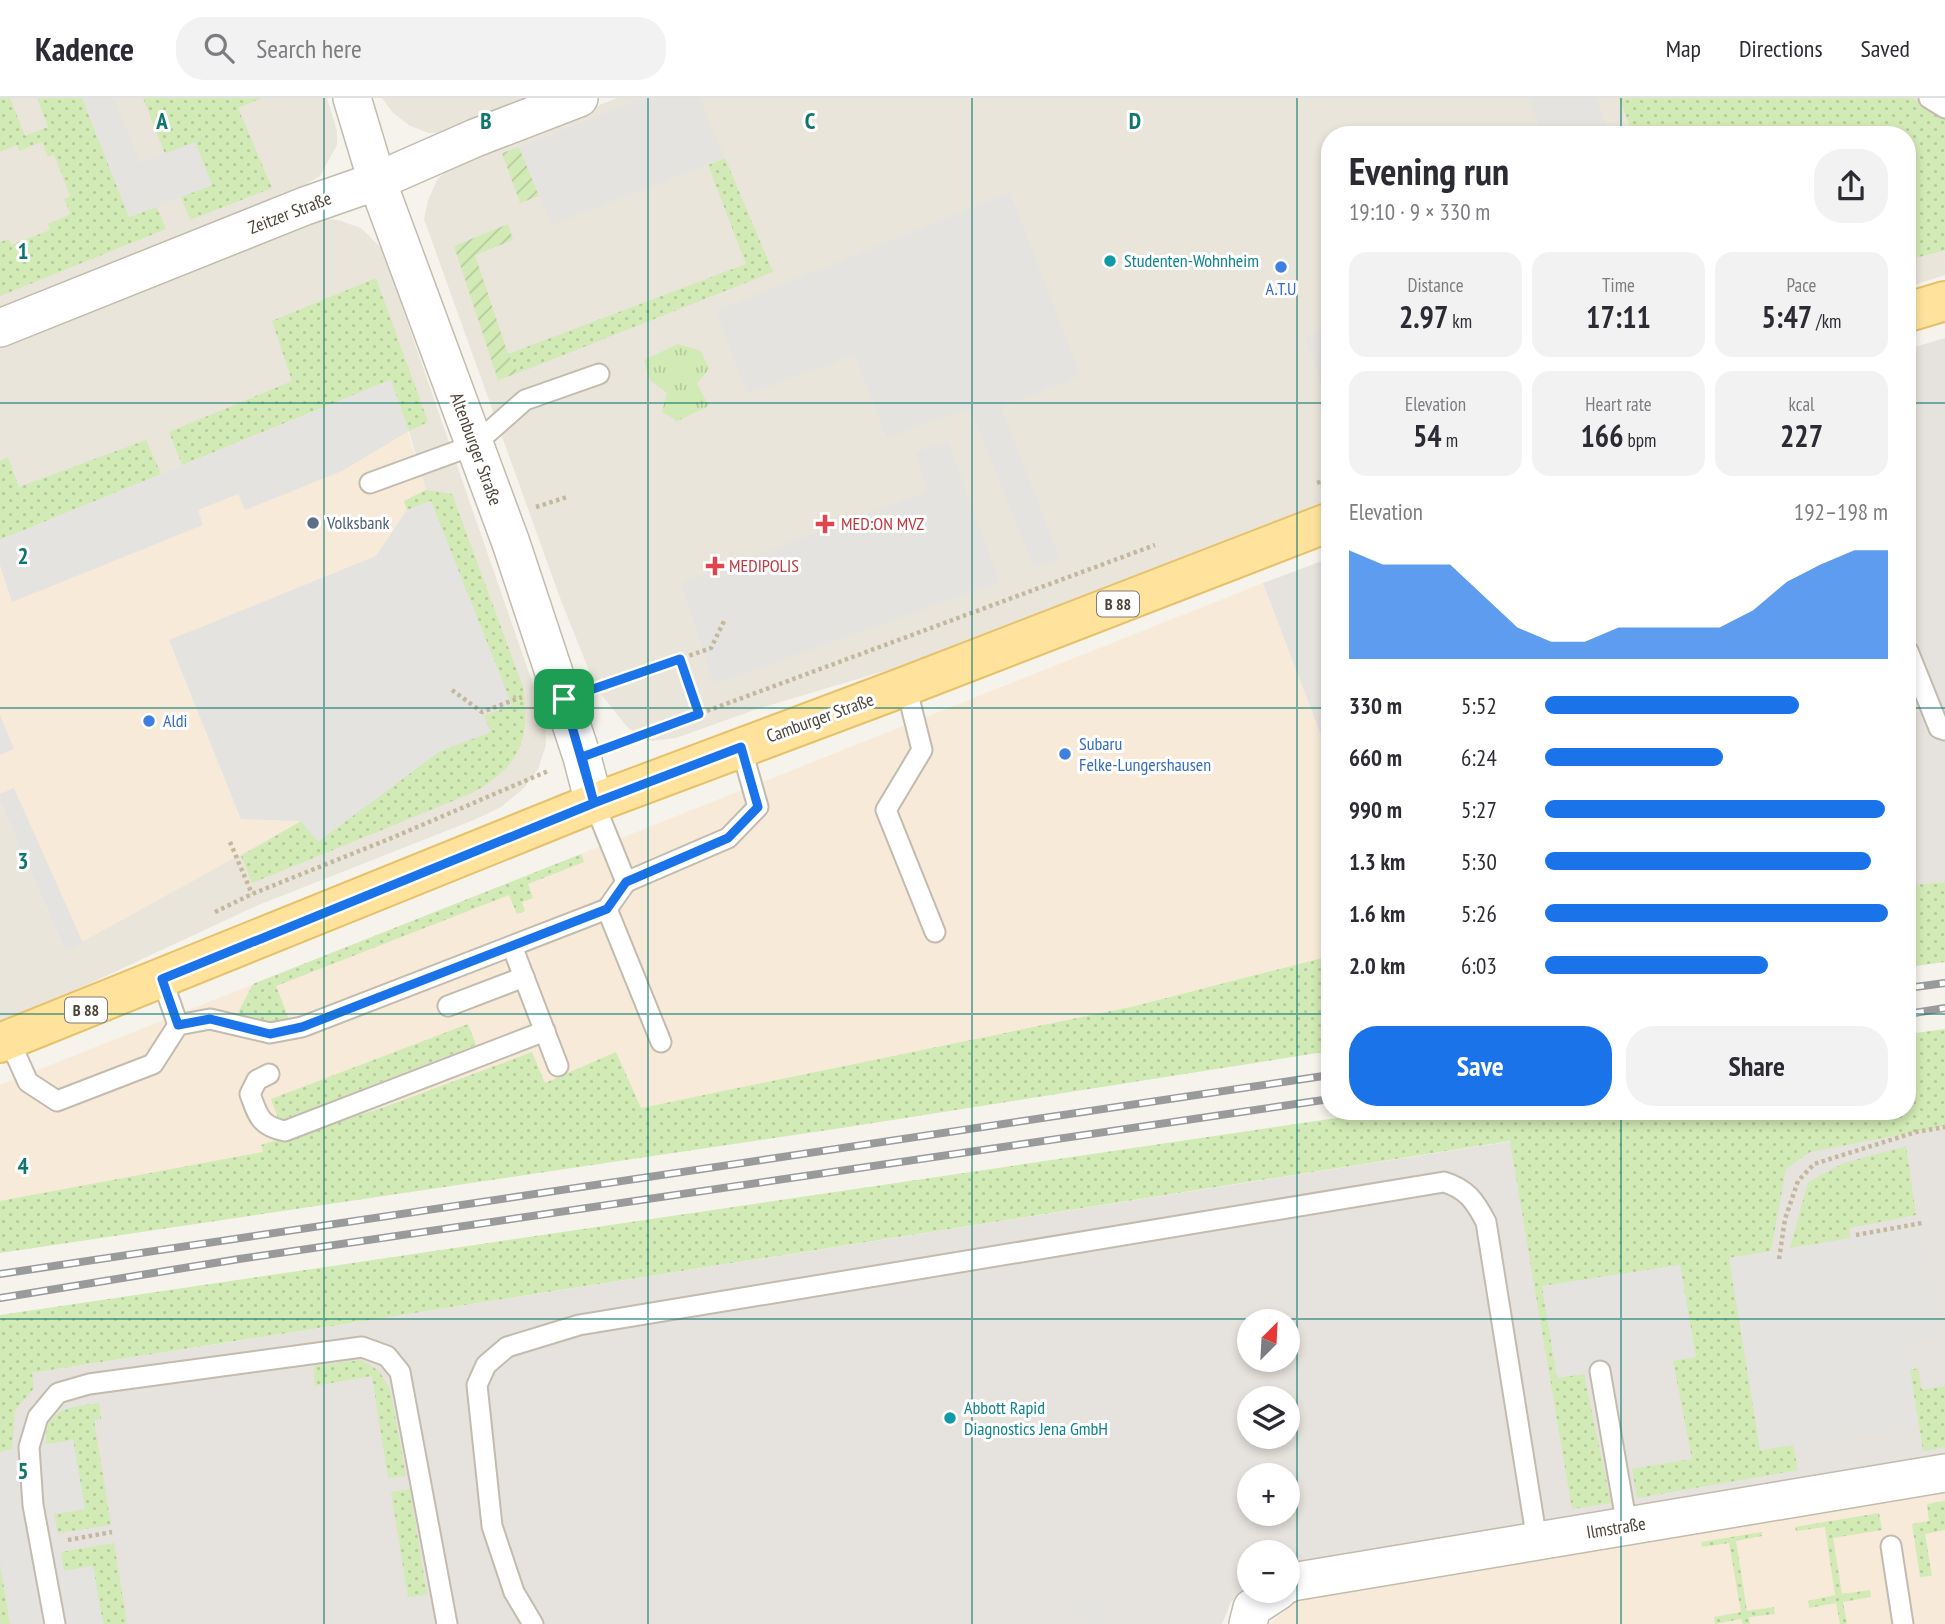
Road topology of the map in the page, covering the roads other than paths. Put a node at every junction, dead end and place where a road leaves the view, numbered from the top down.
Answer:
1 (352, 98) edge
2 (579, 98) edge
3 (1929, 98) edge
4 (1945, 108) edge
5 (377, 181) junction
6 (1945, 301) edge
7 (1916, 310) edge
8 (0, 328) edge
9 (599, 374) dead end
10 (474, 445) junction
11 (370, 482) dead end
12 (1321, 525) edge
13 (1916, 671) edge
14 (906, 686) junction
15 (1945, 730) edge
16 (741, 747) junction
17 (594, 803) junction
18 (626, 882) junction
19 (607, 909) junction
20 (935, 932) dead end
21 (512, 946) junction
22 (524, 976) junction
23 (162, 979) junction
24 (448, 1006) dead end
25 (178, 1025) junction
26 (545, 1031) junction
27 (5, 1041) edge
28 (661, 1041) dead end
29 (558, 1066) dead end
30 (269, 1074) dead end
31 (1600, 1371) dead end
32 (1945, 1473) edge
33 (1627, 1526) junction
34 (1537, 1541) junction
35 (1891, 1545) dead end
36 (1300, 1581) edge
37 (514, 1592) junction
38 (1260, 1603) edge
39 (55, 1624) edge
40 (447, 1624) edge
41 (518, 1624) edge
42 (533, 1624) edge
43 (1248, 1624) edge
44 (1903, 1624) edge

1 - 5 street, Altenburger Straße
2 - 5 street, Zeitzer Straße
3 - 4 lane
5 - 8 street, Zeitzer Straße
5 - 10 street, Altenburger Straße
6 - 7 main road
9 - 10 lane
10 - 11 lane
10 - 17 street, Altenburger Straße
12 - 14 main road, Camburger Straße / B 88
13 - 15 lane
14 - 16 main road, Camburger Straße / B 88
14 - 20 lane
16 - 17 main road, Camburger Straße / B 88
16 - 18 lane
17 - 18 lane
17 - 23 main road, Camburger Straße / B 88
18 - 19 lane
19 - 21 lane
19 - 28 lane
21 - 22 lane
21 - 25 lane
22 - 24 lane
22 - 26 lane
23 - 25 lane
23 - 27 main road, Camburger Straße / B 88
25 - 27 lane
26 - 29 lane
26 - 30 lane
31 - 33 lane
32 - 33 street, Ilmstraße
33 - 34 street, Ilmstraße
34 - 36 street, Ilmstraße
34 - 37 lane
35 - 44 lane
37 - 41 lane
37 - 42 lane
38 - 43 street
39 - 40 lane

